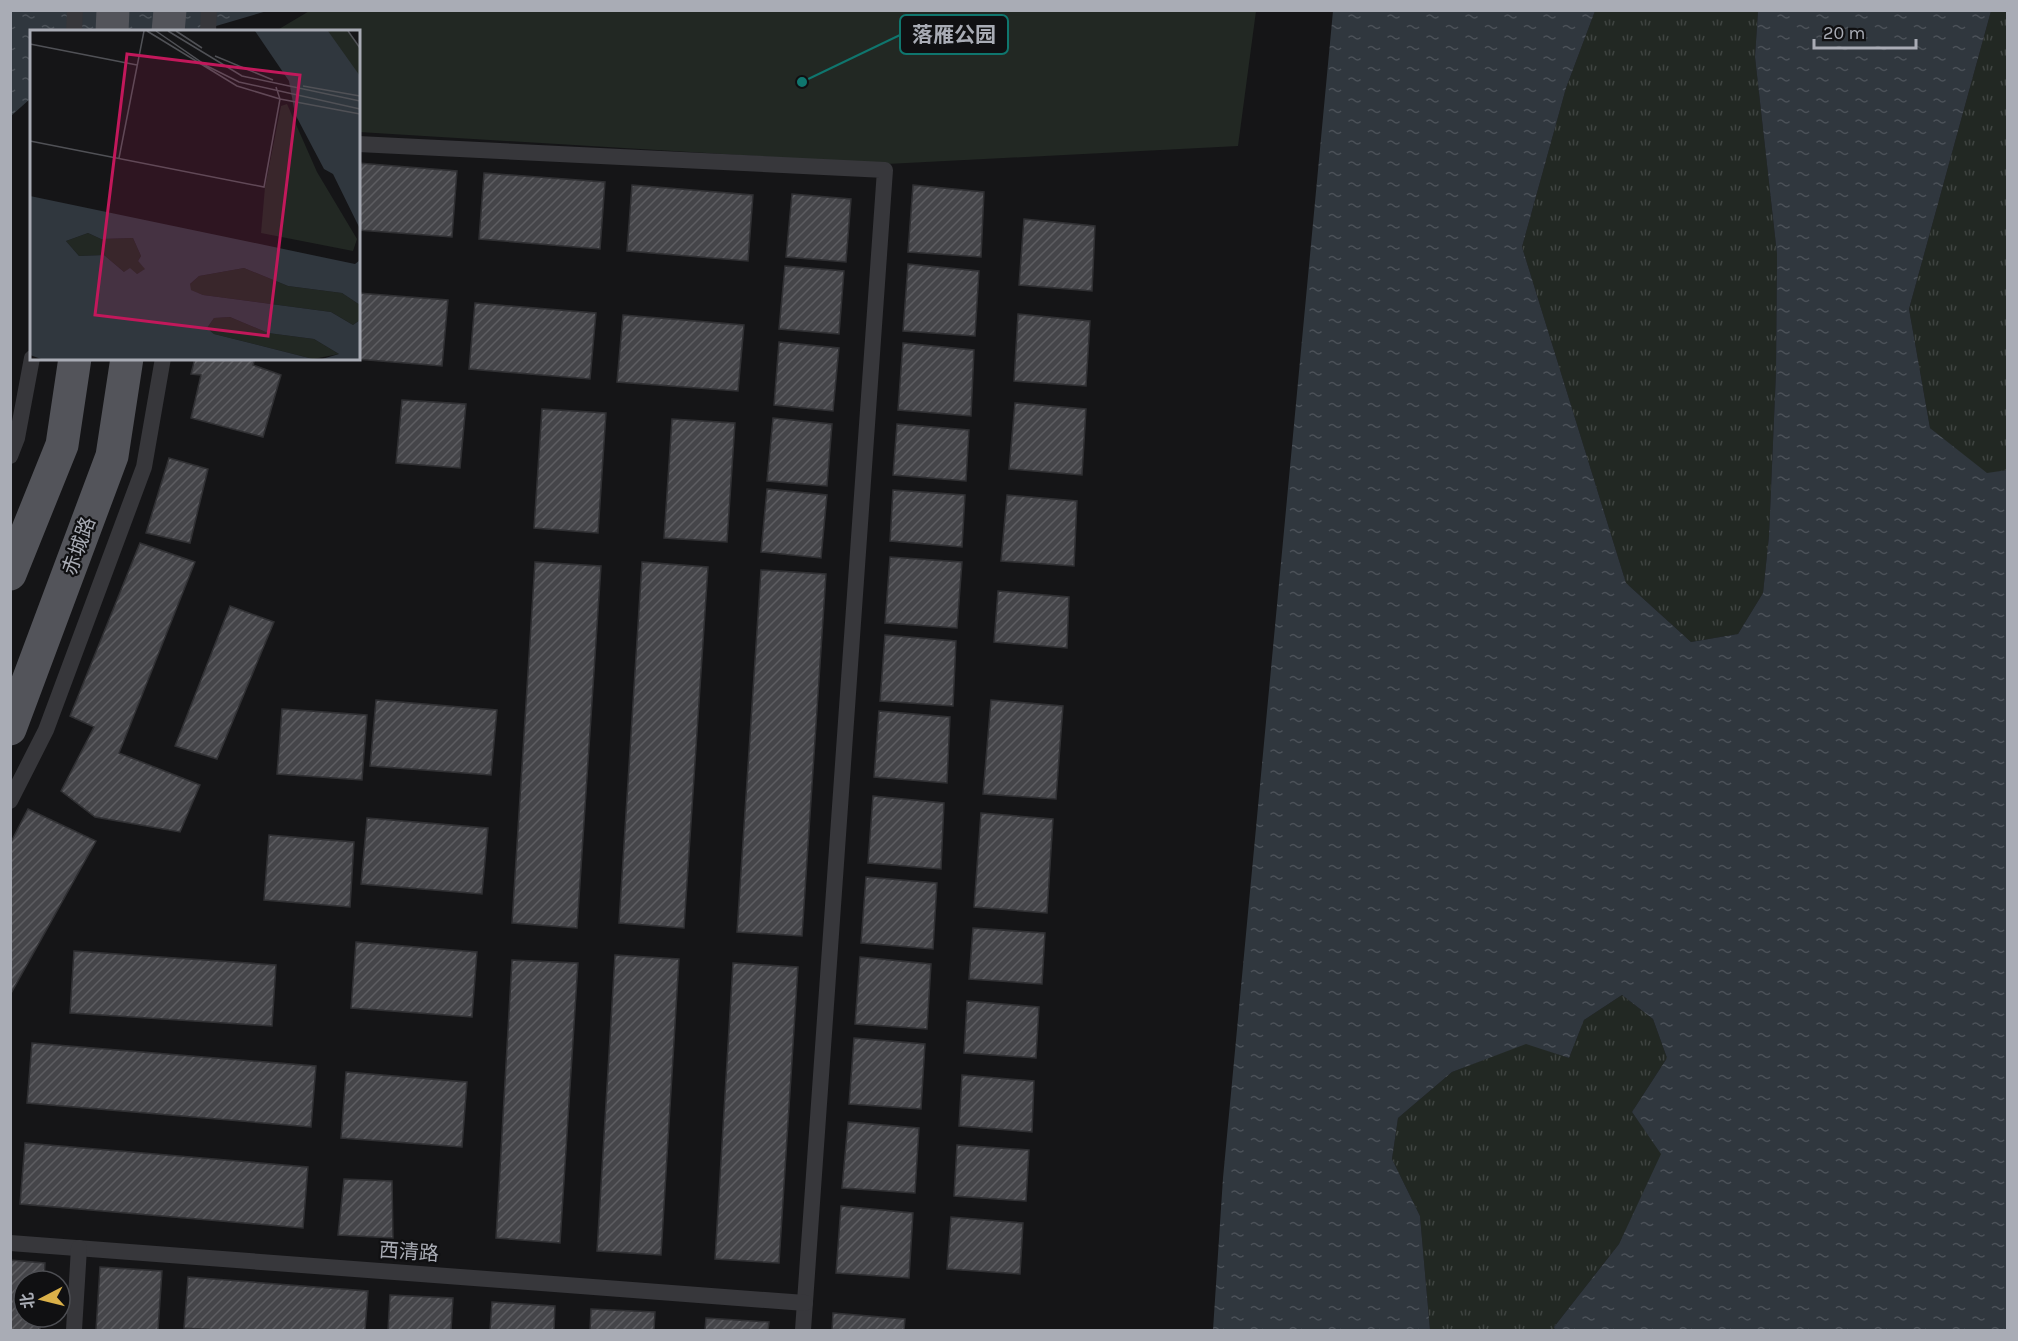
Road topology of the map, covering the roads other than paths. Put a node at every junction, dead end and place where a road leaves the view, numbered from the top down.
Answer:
1 (75, 10) edge
2 (113, 10) edge
3 (170, 10) edge
4 (209, 10) edge
5 (74, 30) edge
6 (112, 30) edge
7 (168, 30) edge
8 (208, 30) edge
9 (360, 144) edge
10 (32, 360) edge
11 (75, 360) edge
12 (127, 360) edge
13 (163, 360) edge
14 (10, 456) edge
15 (10, 574) edge
16 (10, 729) edge
17 (10, 801) edge
18 (10, 1243) edge
19 (80, 1248) junction
20 (805, 1303) junction
21 (74, 1330) edge
22 (803, 1330) edge

1 - 5 lane
2 - 6 main road
3 - 7 main road
4 - 8 lane
9 - 20 lane
10 - 14 lane
11 - 15 main road
12 - 16 main road, 赤城路
13 - 17 lane
18 - 19 lane, 西清路
19 - 20 lane, 西清路
19 - 21 lane
20 - 22 lane

